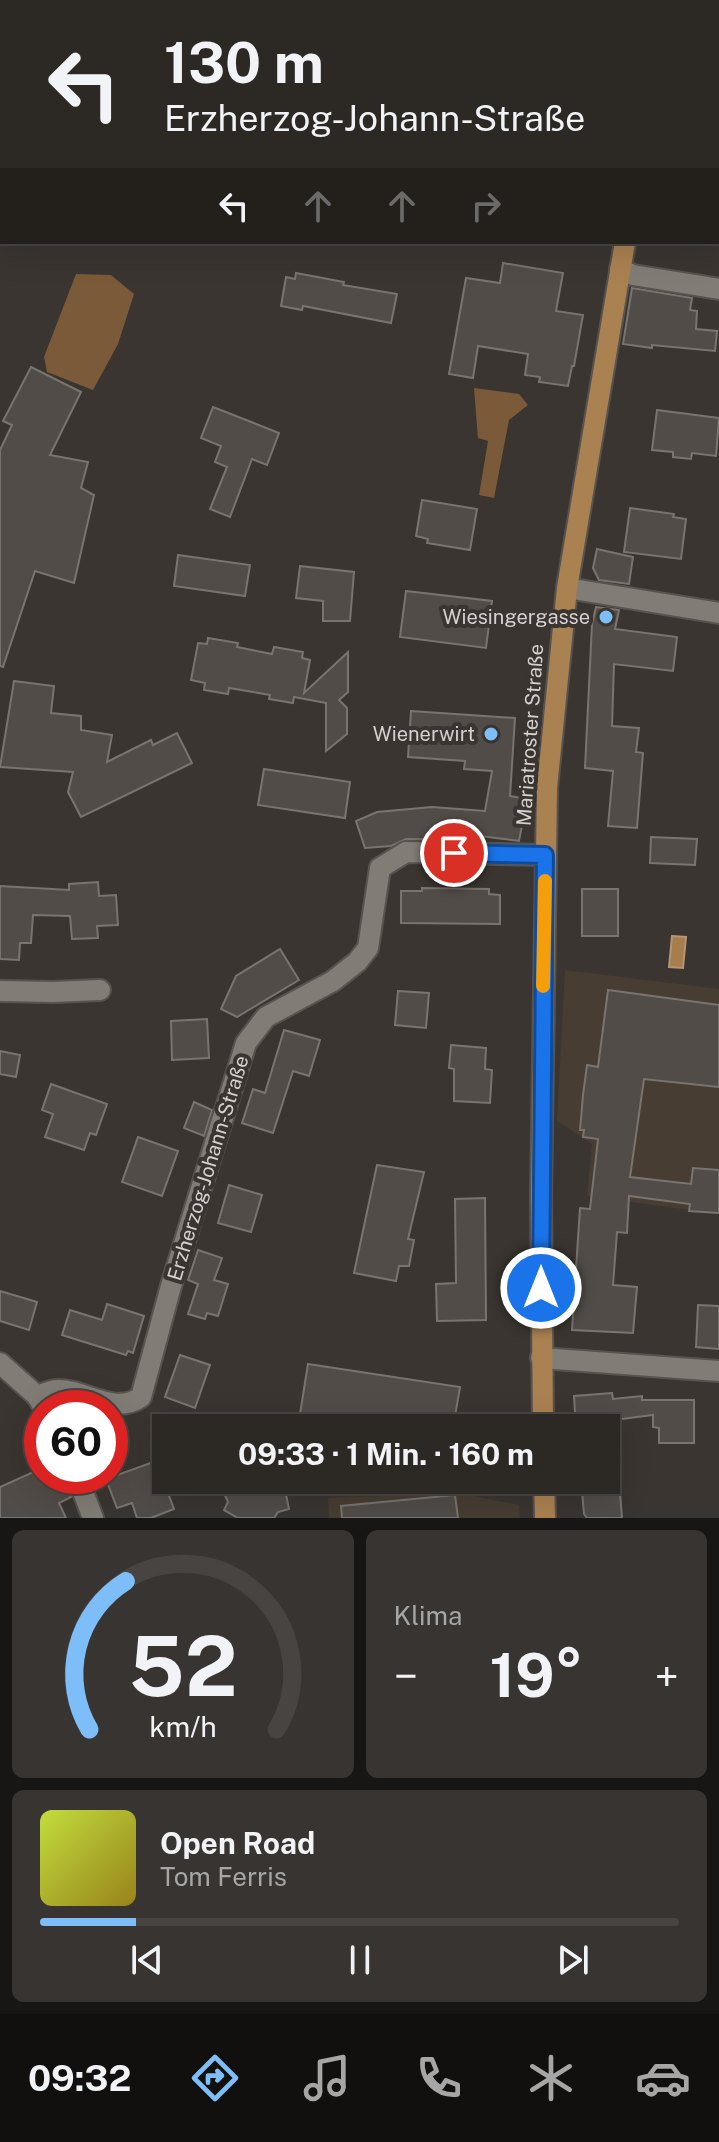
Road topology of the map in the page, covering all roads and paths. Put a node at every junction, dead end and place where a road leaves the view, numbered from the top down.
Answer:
1 (625, 244) edge
2 (620, 269) junction
3 (719, 289) edge
4 (567, 588) junction
5 (719, 613) edge
6 (545, 855) junction
7 (100, 990) dead end
8 (0, 991) edge
9 (541, 1358) junction
10 (0, 1363) edge
11 (719, 1371) edge
12 (28, 1390) edge
13 (128, 1404) edge
14 (543, 1414) edge
15 (84, 1494) edge
16 (544, 1494) edge
17 (93, 1518) edge
18 (545, 1518) edge

1 - 2 main road, Mariatroster Straße
2 - 3 street
2 - 4 main road, Mariatroster Straße
4 - 5 street
4 - 6 main road, Mariatroster Straße
6 - 9 main road, Mariatroster Straße
6 - 13 street, Erzherzog-Johann-Straße
7 - 8 street
9 - 11 street
9 - 14 main road, Mariatroster Straße
10 - 12 street
15 - 17 street
16 - 18 main road

